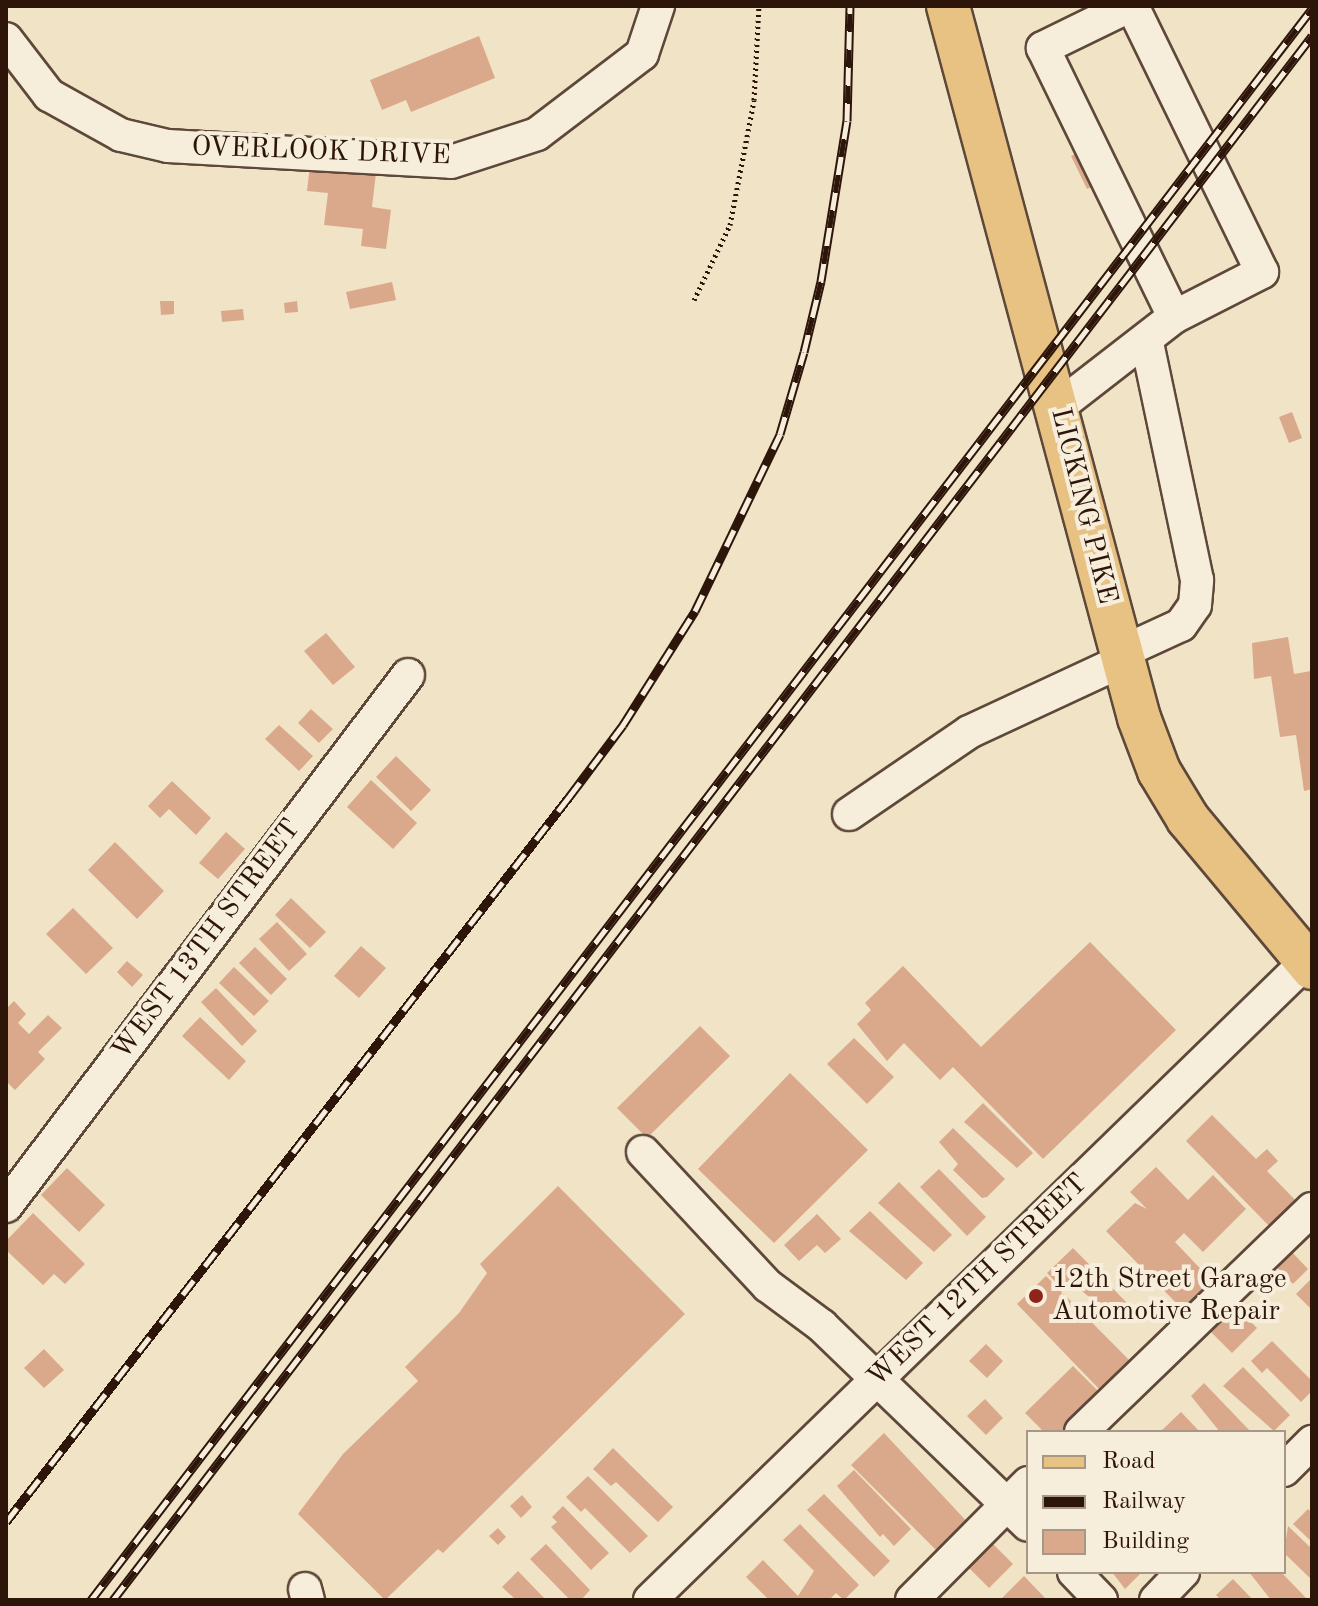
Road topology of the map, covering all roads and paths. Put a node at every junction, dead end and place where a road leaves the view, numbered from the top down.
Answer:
1 (658, 6) edge
2 (759, 6) edge
3 (948, 6) edge
4 (1131, 6) edge
5 (6, 39) edge
6 (694, 300) dead end
7 (1174, 317) junction
8 (1146, 339) junction
9 (1058, 407) junction
10 (1121, 657) junction
11 (408, 675) dead end
12 (849, 814) dead end
13 (1309, 965) edge
14 (643, 1152) dead end
15 (6, 1206) edge
16 (1312, 1209) edge
17 (878, 1382) junction
18 (1083, 1430) edge
19 (1312, 1442) edge
20 (1286, 1468) edge
21 (1021, 1504) edge
22 (1076, 1574) edge
23 (1181, 1574) edge
24 (650, 1600) edge
25 (912, 1600) edge
26 (1101, 1600) edge
27 (1156, 1600) edge

1 - 5 street, OVERLOOK DRIVE
2 - 6 path
3 - 9 main road, LICKING PIKE
4 - 7 street
4 - 7 street
7 - 8 street
8 - 9 street
8 - 10 street
9 - 10 main road, LICKING PIKE
10 - 12 street
10 - 13 main road, LICKING PIKE
11 - 15 street, WEST 13TH STREET
13 - 17 street, WEST 12TH STREET
14 - 17 street
16 - 18 street
17 - 21 street
17 - 24 street, WEST 12TH STREET
19 - 20 street
21 - 25 street
22 - 26 street
23 - 27 street

